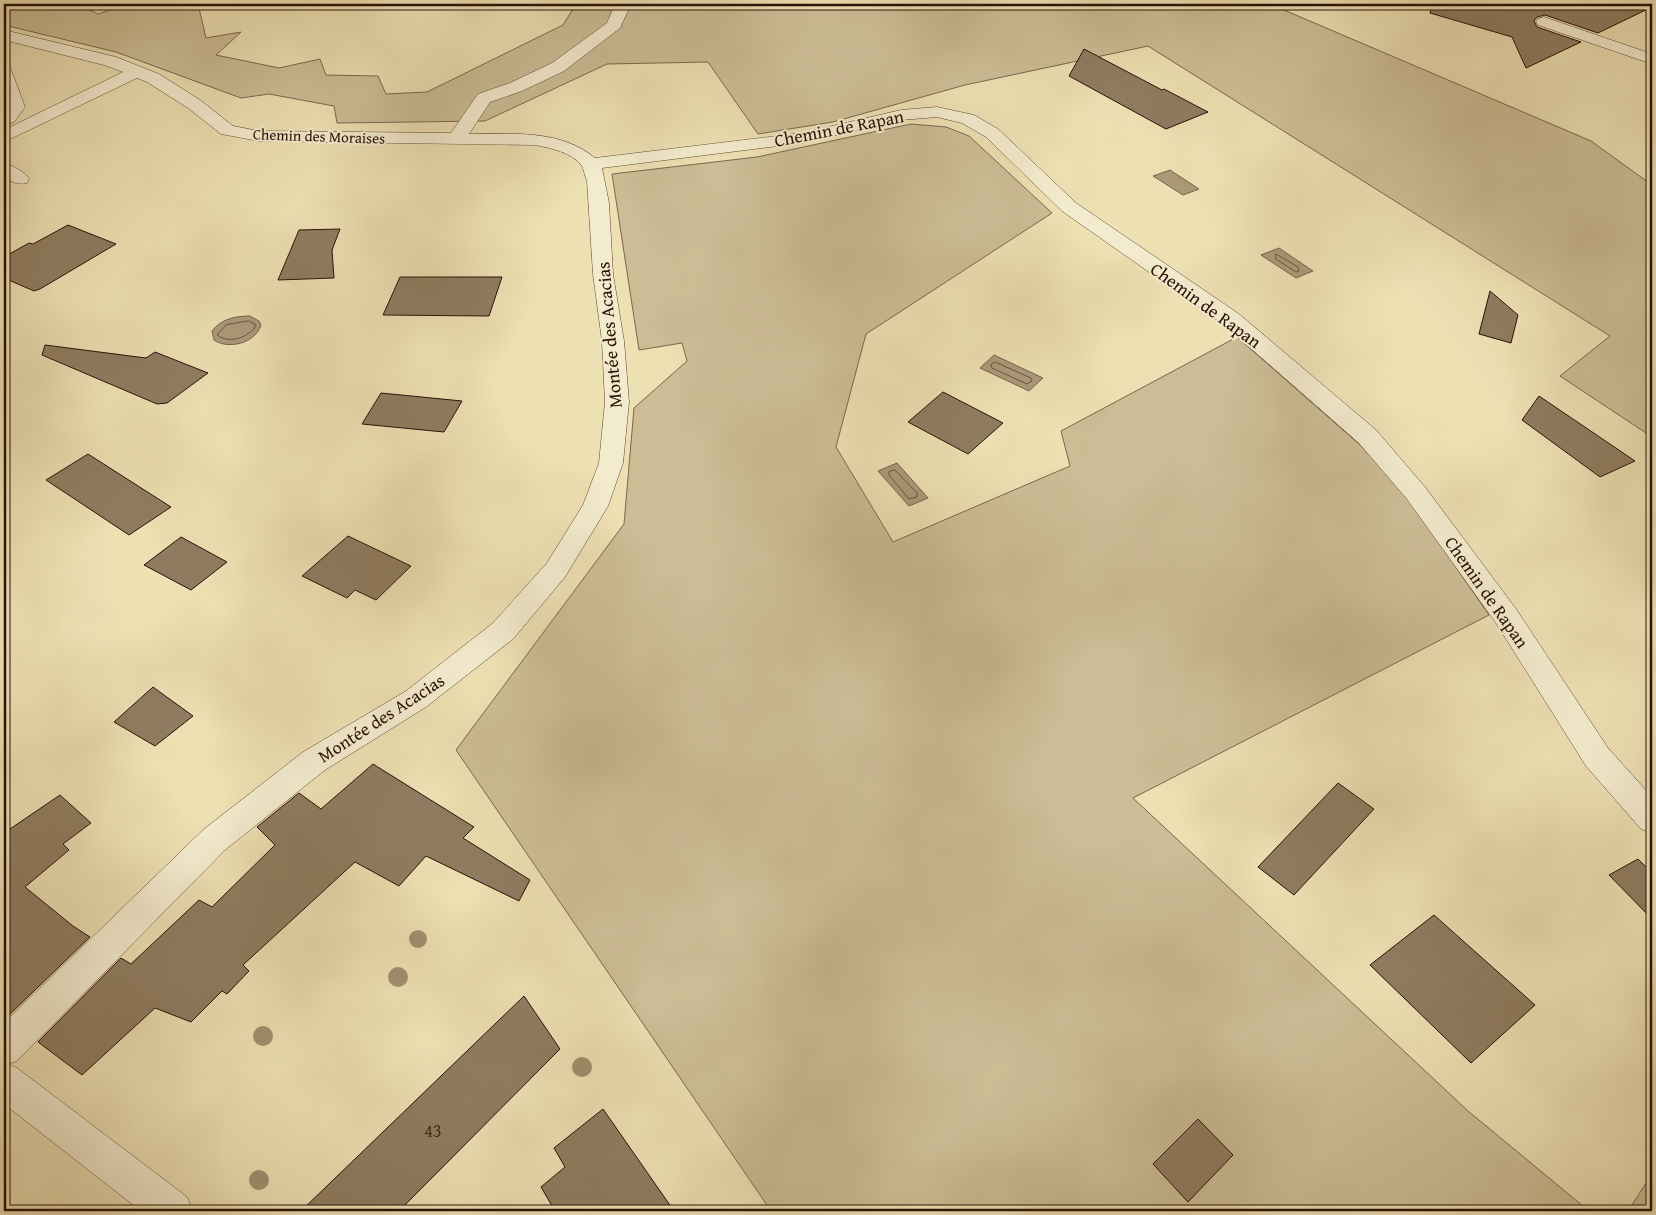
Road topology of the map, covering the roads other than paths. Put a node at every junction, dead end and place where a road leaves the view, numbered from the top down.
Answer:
1 (623, 4) edge
2 (1544, 22) dead end
3 (4, 35) edge
4 (42, 45) junction
5 (1652, 59) edge
6 (10, 62) edge
7 (136, 72) junction
8 (4, 120) edge
9 (4, 137) edge
10 (456, 139) junction
11 (591, 164) junction
12 (4, 169) edge
13 (20, 179) dead end
14 (1652, 819) edge
15 (4, 1048) edge
16 (4, 1081) edge
17 (173, 1211) edge

1 - 10 street
2 - 5 street
3 - 4 street, Chemin des Moraises
4 - 6 street
4 - 7 street, Chemin des Moraises
6 - 8 street
7 - 9 street
7 - 10 street, Chemin des Moraises
10 - 11 street, Chemin des Moraises
11 - 14 street, Chemin de Rapan
11 - 15 street, Montée des Acacias
12 - 13 street
16 - 17 street

